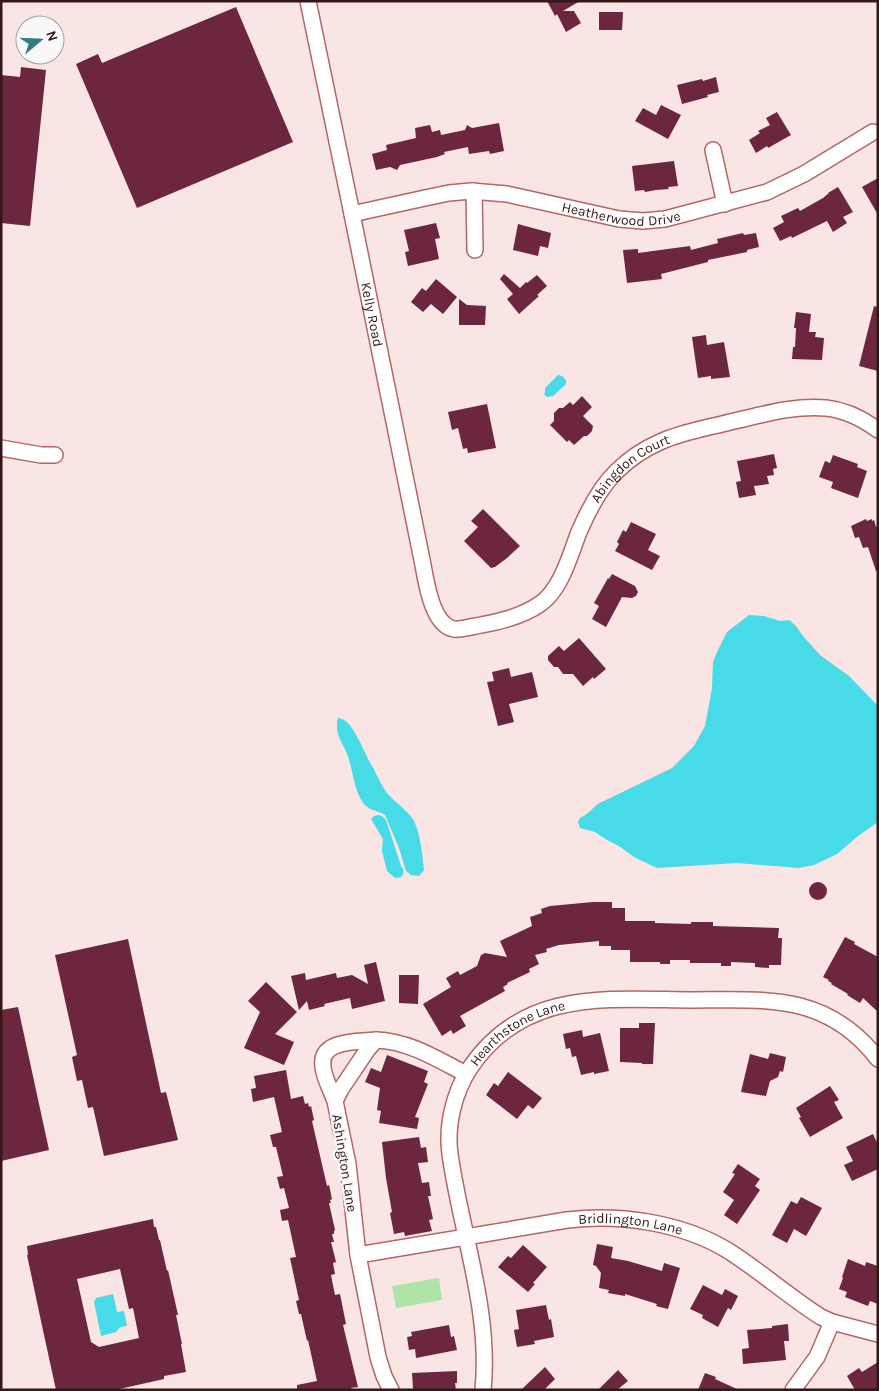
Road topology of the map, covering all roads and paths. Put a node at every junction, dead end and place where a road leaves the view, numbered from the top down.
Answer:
1 (308, 1) edge
2 (874, 132) dead end
3 (713, 150) dead end
4 (474, 191) junction
5 (725, 204) junction
6 (352, 214) junction
7 (475, 250) dead end
8 (878, 430) edge
9 (1, 448) edge
10 (55, 455) dead end
11 (443, 624) joint
12 (376, 1040) junction
13 (878, 1059) edge
14 (466, 1074) junction
15 (335, 1101) junction
16 (467, 1236) junction
17 (358, 1255) junction
18 (832, 1322) junction
19 (878, 1334) edge
20 (391, 1390) edge
21 (482, 1390) edge
22 (793, 1390) edge

1 - 6 street, Kelly Road
2 - 5 street, Heatherwood Drive
3 - 5 street
4 - 5 street, Heatherwood Drive
4 - 6 street, Heatherwood Drive
4 - 7 street
6 - 11 street, Kelly Road
8 - 11 street, Abingdon Court
9 - 10 street
12 - 14 street
12 - 15 street, Ashington Lane
12 - 15 street
13 - 14 street, Hearthstone Lane
14 - 16 street, Hearthstone Lane
15 - 17 street, Ashington Lane
16 - 17 street, Bridlington Lane
16 - 18 street, Bridlington Lane
16 - 21 street, Hearthstone Lane
17 - 20 street, Ashington Lane
18 - 19 street, Bridlington Lane
18 - 22 street

